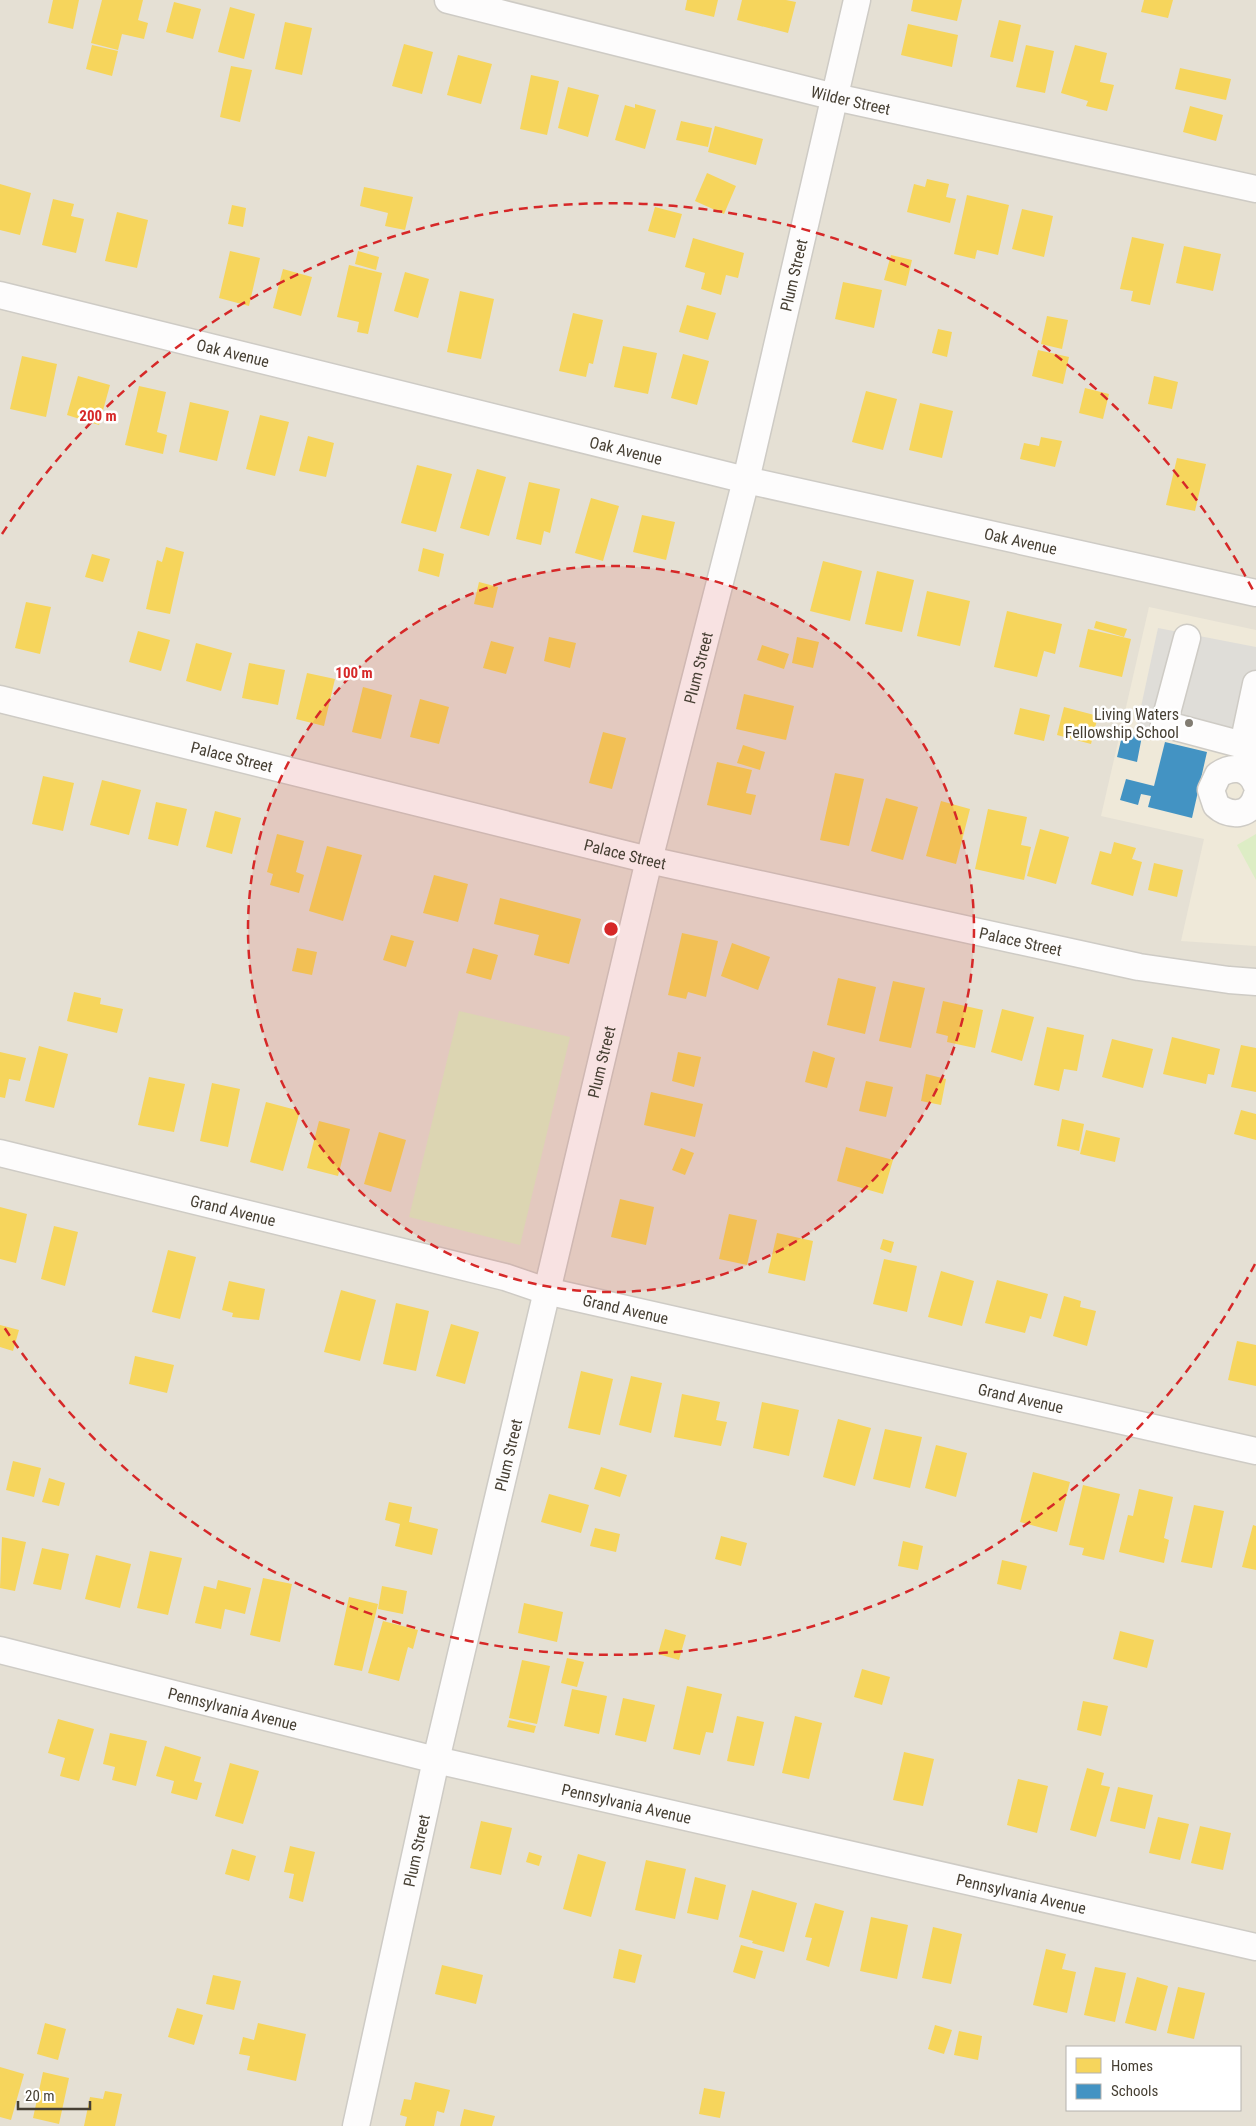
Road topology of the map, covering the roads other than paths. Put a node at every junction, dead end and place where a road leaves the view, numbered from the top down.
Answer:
1 (448, 0) edge
2 (857, 0) edge
3 (835, 97) junction
4 (1256, 189) edge
5 (0, 295) edge
6 (746, 480) junction
7 (1256, 593) edge
8 (1187, 638) dead end
9 (0, 699) edge
10 (1254, 701) edge
11 (1253, 772) edge
12 (649, 860) junction
13 (1256, 982) edge
14 (0, 1153) edge
15 (546, 1291) junction
16 (1256, 1450) edge
17 (0, 1650) edge
18 (436, 1760) junction
19 (1256, 1947) edge
20 (356, 2126) edge

1 - 3 street, Wilder Street
2 - 3 street, Plum Street
3 - 4 street, Wilder Street
3 - 6 street, Plum Street
5 - 6 street, Oak Avenue
6 - 7 street, Oak Avenue
6 - 12 street, Plum Street
8 - 11 street
9 - 12 street, Palace Street
10 - 11 street
12 - 13 street, Palace Street
12 - 15 street, Plum Street
14 - 15 street, Grand Avenue
15 - 16 street, Grand Avenue
15 - 18 street, Plum Street
17 - 18 street, Pennsylvania Avenue
18 - 19 street, Pennsylvania Avenue
18 - 20 street, Plum Street

